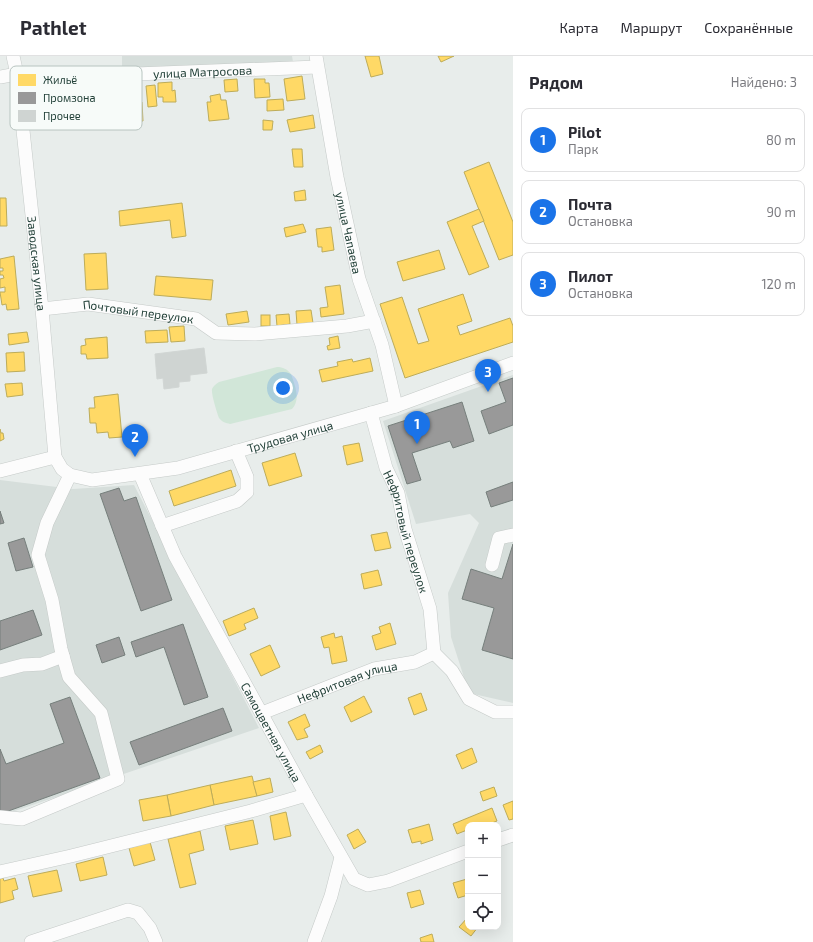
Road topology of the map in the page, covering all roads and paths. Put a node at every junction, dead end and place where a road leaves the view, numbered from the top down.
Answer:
1 (13, 56) edge
2 (317, 62) edge
3 (15, 66) edge
4 (142, 73) edge
5 (10, 75) edge
6 (0, 77) edge
7 (23, 130) edge
8 (42, 309) junction
9 (374, 321) junction
10 (513, 363) edge
11 (396, 406) junction
12 (371, 413) junction
13 (236, 451) junction
14 (55, 457) junction
15 (0, 471) edge
16 (66, 472) junction
17 (140, 474) junction
18 (162, 526) junction
19 (513, 535) edge
20 (492, 565) dead end
21 (434, 653) junction
22 (63, 656) junction
23 (0, 671) edge
24 (513, 712) edge
25 (262, 713) junction
26 (306, 795) junction
27 (0, 817) edge
28 (513, 835) edge
29 (501, 839) edge
30 (465, 852) edge
31 (342, 857) junction
32 (0, 872) edge
33 (313, 941) edge
34 (31, 942) edge
35 (156, 942) edge

1 - 3 street, Заводская улица
2 - 4 street, улица Матросова
2 - 9 street, улица Чапаева
5 - 6 street, улица Матросова
7 - 8 street, Заводская улица
8 - 9 street, Почтовый переулок
8 - 14 street, Заводская улица
9 - 11 street, улица Чапаева
10 - 11 street, Трудовая улица
11 - 12 street, Трудовая улица
12 - 13 street, Трудовая улица
12 - 21 street, Нефритовый переулок
13 - 17 street, Трудовая улица
13 - 18 street
14 - 15 street
14 - 16 street, Заводская улица
16 - 17 street, Трудовая улица
16 - 22 street
17 - 18 street, Самоцветная улица
18 - 25 street, Самоцветная улица
19 - 20 street
21 - 24 street
21 - 25 street, Нефритовая улица
22 - 23 street
22 - 27 street
25 - 26 street, Самоцветная улица
26 - 31 street, Самоцветная улица
26 - 32 street
28 - 29 street
30 - 31 street, Самоцветная улица
31 - 33 street
34 - 35 street

